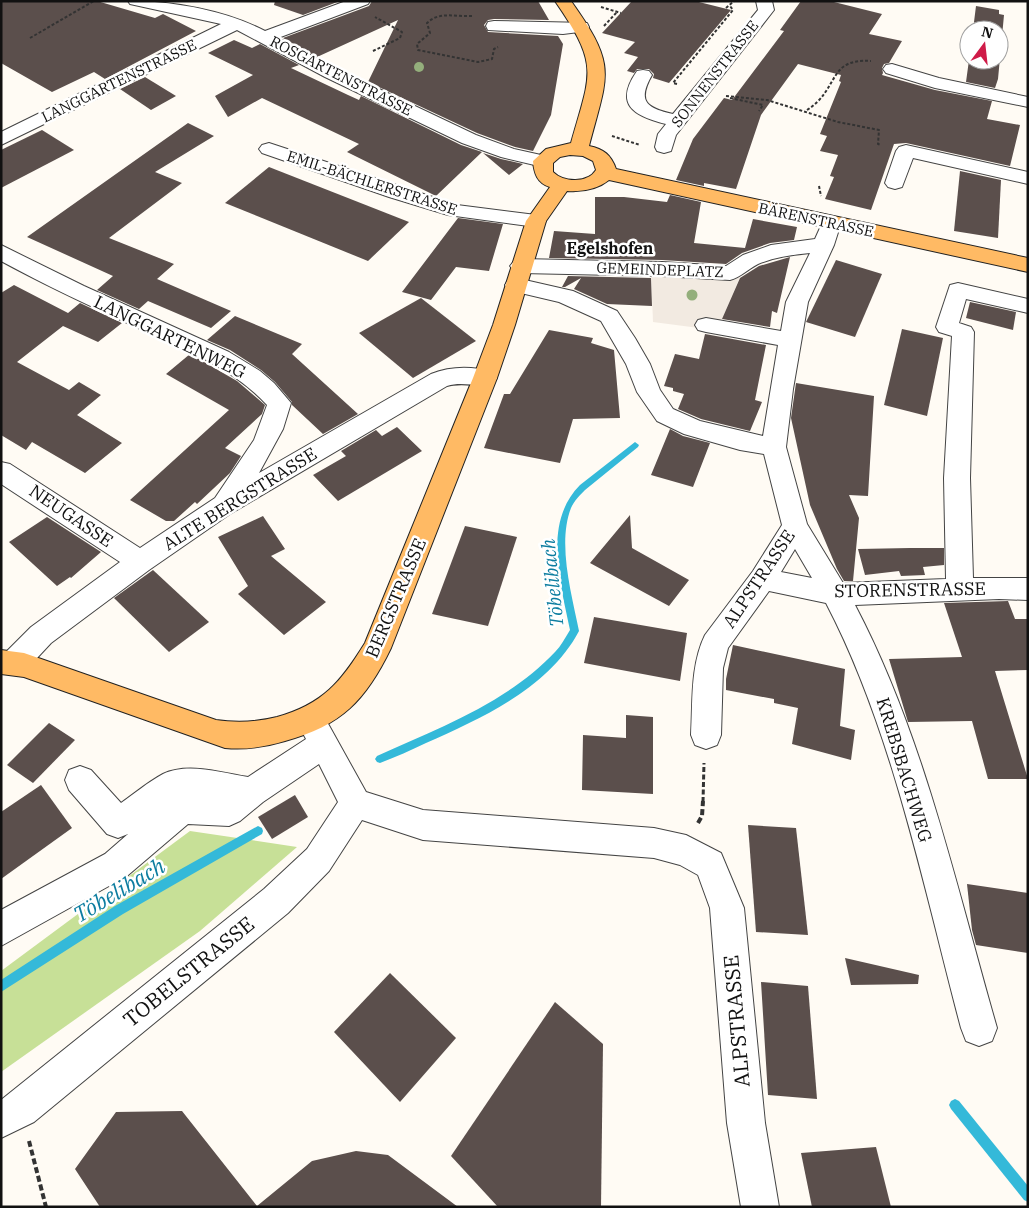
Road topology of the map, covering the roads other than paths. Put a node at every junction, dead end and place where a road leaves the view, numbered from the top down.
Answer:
1 (136, 1) edge
2 (362, 1) edge
3 (764, 1) edge
4 (566, 2) edge
5 (224, 6) dead end
6 (208, 15) junction
7 (237, 23) junction
8 (494, 26) dead end
9 (581, 27) junction
10 (264, 37) junction
11 (885, 65) road end
12 (643, 75) dead end
13 (1008, 98) junction
14 (1028, 102) edge
15 (1004, 118) dead end
16 (1, 139) edge
17 (268, 149) dead end
18 (579, 149) junction
19 (542, 162) junction
20 (604, 173) junction
21 (1028, 178) edge
22 (895, 183) dead end
23 (562, 185) junction
24 (536, 221) junction
25 (828, 234) junction
26 (1, 252) edge
27 (1028, 265) edge
28 (518, 276) junction
29 (1028, 306) edge
30 (706, 325) dead end
31 (790, 340) junction
32 (485, 378) junction
33 (774, 447) junction
34 (1, 471) edge
35 (221, 507) junction
36 (795, 526) junction
37 (140, 562) junction
38 (763, 579) junction
39 (960, 589) junction
40 (1028, 589) edge
41 (836, 594) junction
42 (8, 662) edge
43 (317, 732) junction
44 (706, 735) road end
45 (80, 780) dead end
46 (252, 792) junction
47 (355, 803) junction
48 (1, 929) edge
49 (978, 1028) dead end
50 (11, 1115) edge
51 (760, 1207) edge

1 - 6 street, ROSGARTENSTRASSE
2 - 10 street
3 - 12 street, SONNENSTRASSE
4 - 9 main road
5 - 6 street
6 - 7 street, ROSGARTENSTRASSE
7 - 10 street, ROSGARTENSTRASSE
7 - 16 street, LANGGARTENSTRASSE
8 - 9 street
9 - 18 main road
10 - 19 street, ROSGARTENSTRASSE
11 - 13 street
13 - 14 street
13 - 15 street
17 - 24 street, EMIL-BÄCHLERSTRASSE
18 - 19 main road
18 - 20 main road
19 - 23 main road
20 - 23 main road
20 - 25 main road, BÄRENSTRASSE
21 - 22 street
23 - 24 main road, BERGSTRASSE
24 - 28 main road, BERGSTRASSE
25 - 27 main road, BÄRENSTRASSE
25 - 28 street, GEMEINDEPLATZ
25 - 31 street, ALPSTRASSE
26 - 35 street, LANGGARTENWEG
28 - 32 main road, BERGSTRASSE
28 - 33 street
29 - 39 street
30 - 31 street
31 - 33 street, ALPSTRASSE
32 - 35 street, ALTE BERGSTRASSE
32 - 43 main road, BERGSTRASSE
33 - 36 street, ALPSTRASSE
34 - 37 street, NEUGASSE
35 - 37 street, ALTE BERGSTRASSE
36 - 38 street, ALPSTRASSE
36 - 41 street, KREBSBACHWEG
37 - 42 street, ALTE BERGSTRASSE
38 - 41 street, STORENSTRASSE
38 - 44 street, ALPSTRASSE
39 - 40 street, STORENSTRASSE
39 - 41 street, STORENSTRASSE
41 - 49 street, KREBSBACHWEG
42 - 43 main road, BERGSTRASSE
43 - 46 street
43 - 47 street
45 - 46 street
46 - 48 street
47 - 50 street, TOBELSTRASSE
47 - 51 street, ALPSTRASSE

